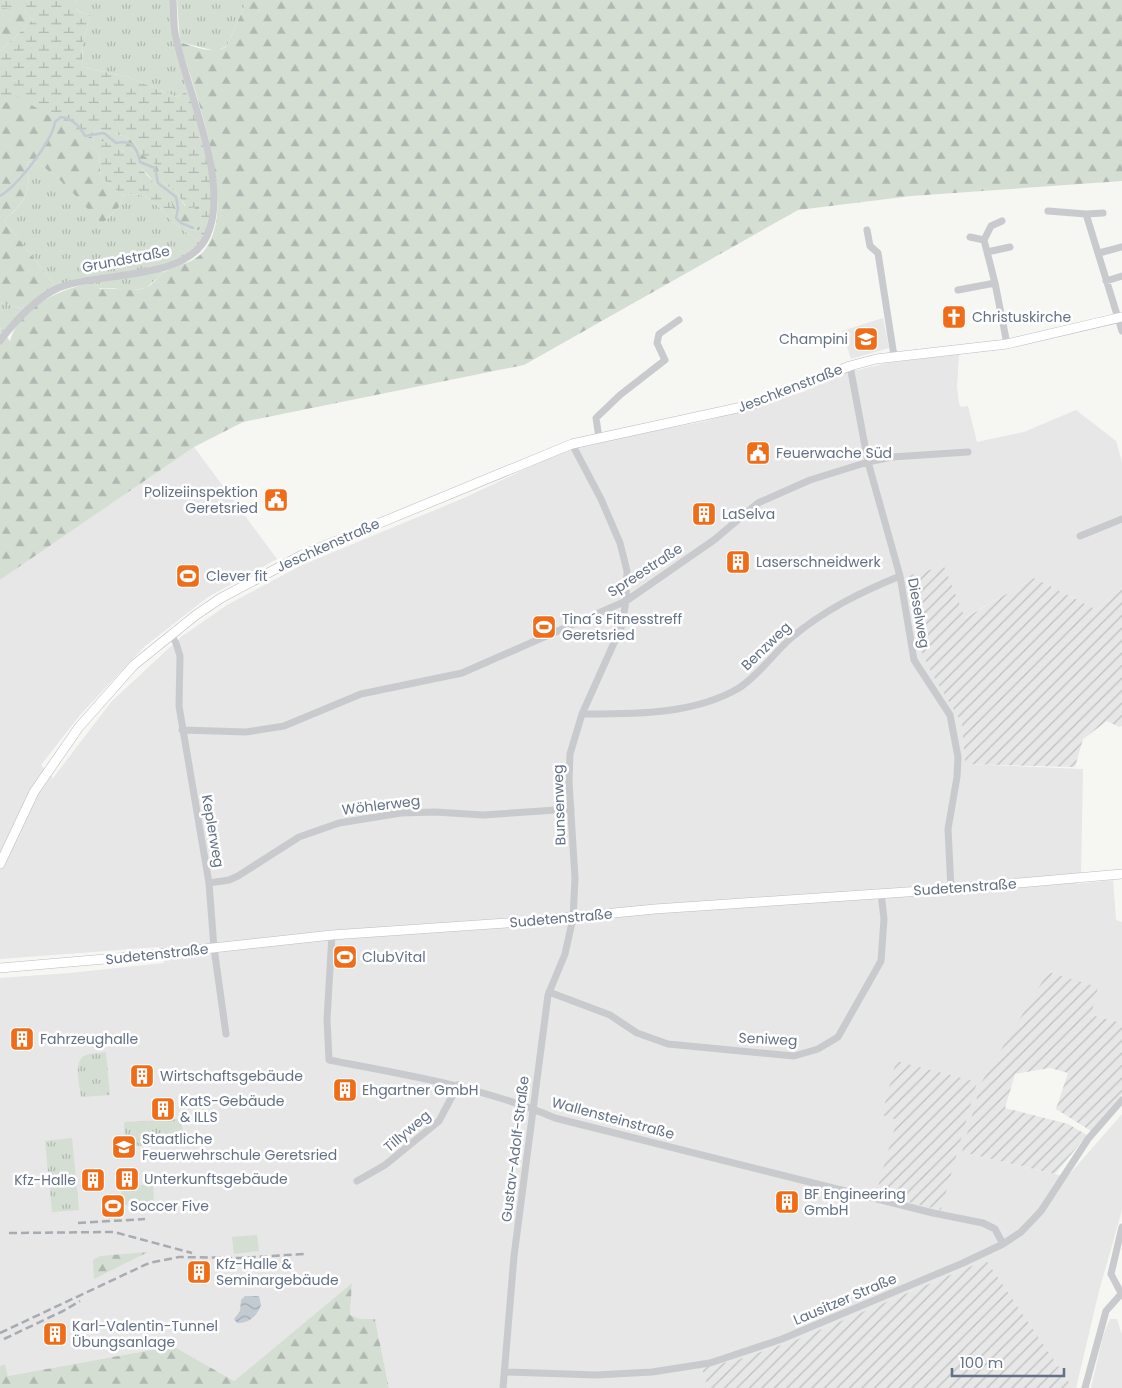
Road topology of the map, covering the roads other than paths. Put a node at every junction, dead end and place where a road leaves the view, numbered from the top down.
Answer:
1 (174, 0) edge
2 (1048, 211) dead end
3 (1103, 213) dead end
4 (1086, 214) junction
5 (1002, 221) dead end
6 (867, 230) dead end
7 (970, 237) dead end
8 (984, 240) junction
9 (1010, 247) dead end
10 (1122, 247) edge
11 (987, 252) junction
12 (1099, 253) junction
13 (1122, 276) edge
14 (1106, 281) junction
15 (995, 283) junction
16 (958, 290) dead end
17 (1119, 318) edge
18 (679, 320) dead end
19 (1122, 330) edge
20 (0, 341) edge
21 (1007, 344) junction
22 (894, 356) junction
23 (850, 366) junction
24 (599, 438) junction
25 (572, 444) junction
26 (968, 452) dead end
27 (868, 462) junction
28 (1122, 520) edge
29 (1080, 536) dead end
30 (900, 576) junction
31 (626, 601) junction
32 (171, 635) junction
33 (582, 714) junction
34 (182, 730) junction
35 (571, 809) junction
36 (0, 864) edge
37 (1122, 874) edge
38 (209, 883) junction
39 (951, 889) junction
40 (881, 893) junction
41 (573, 918) junction
42 (332, 935) junction
43 (214, 948) junction
44 (0, 968) edge
45 (549, 992) junction
46 (226, 1034) dead end
47 (458, 1086) junction
48 (1122, 1100) edge
49 (533, 1108) junction
50 (357, 1181) dead end
51 (1122, 1227) edge
52 (1003, 1244) junction
53 (1122, 1294) edge
54 (506, 1372) junction
55 (504, 1388) edge
56 (1085, 1388) edge

1 - 20 street, Grundstraße
2 - 4 street
3 - 4 street
4 - 12 street
5 - 8 street
6 - 22 street
7 - 8 street
8 - 11 street
9 - 11 street
10 - 12 street
11 - 15 street
12 - 14 street
13 - 14 street
14 - 17 street
15 - 16 street
15 - 21 street
17 - 19 street
17 - 21 street, Jeschkenstraße
18 - 24 street
21 - 22 street, Jeschkenstraße
22 - 23 street, Jeschkenstraße
23 - 24 street, Jeschkenstraße
23 - 27 street, Dieselweg
24 - 25 street, Jeschkenstraße
25 - 31 street, Bunsenweg
25 - 32 street, Jeschkenstraße
26 - 27 street, Spreestraße
27 - 30 street, Dieselweg
27 - 31 street, Spreestraße
28 - 29 street
30 - 33 street, Benzweg
30 - 39 street, Dieselweg
31 - 33 street, Bunsenweg
31 - 34 street, Spreestraße
32 - 34 street, Keplerweg
32 - 36 street, Jeschkenstraße
33 - 35 street, Bunsenweg
34 - 38 street, Keplerweg
35 - 38 street, Wöhlerweg
35 - 41 street, Bunsenweg
37 - 39 street, Sudetenstraße
38 - 43 street, Keplerweg
39 - 40 street, Sudetenstraße
40 - 41 street, Sudetenstraße
40 - 45 street, Seniweg
41 - 42 street, Sudetenstraße
41 - 45 street, Gustav-Adolf-Straße
42 - 43 street, Sudetenstraße
42 - 47 street, Wallensteinstraße
43 - 44 street, Sudetenstraße
43 - 46 street, Keplerweg
45 - 49 street, Gustav-Adolf-Straße
47 - 49 street, Wallensteinstraße
47 - 50 street, Tillyweg
48 - 52 street, Lausitzer Straße
49 - 52 street, Wallensteinstraße
49 - 54 street, Gustav-Adolf-Straße
51 - 53 street
52 - 54 street, Lausitzer Straße
53 - 56 street
54 - 55 street, Gustav-Adolf-Straße

